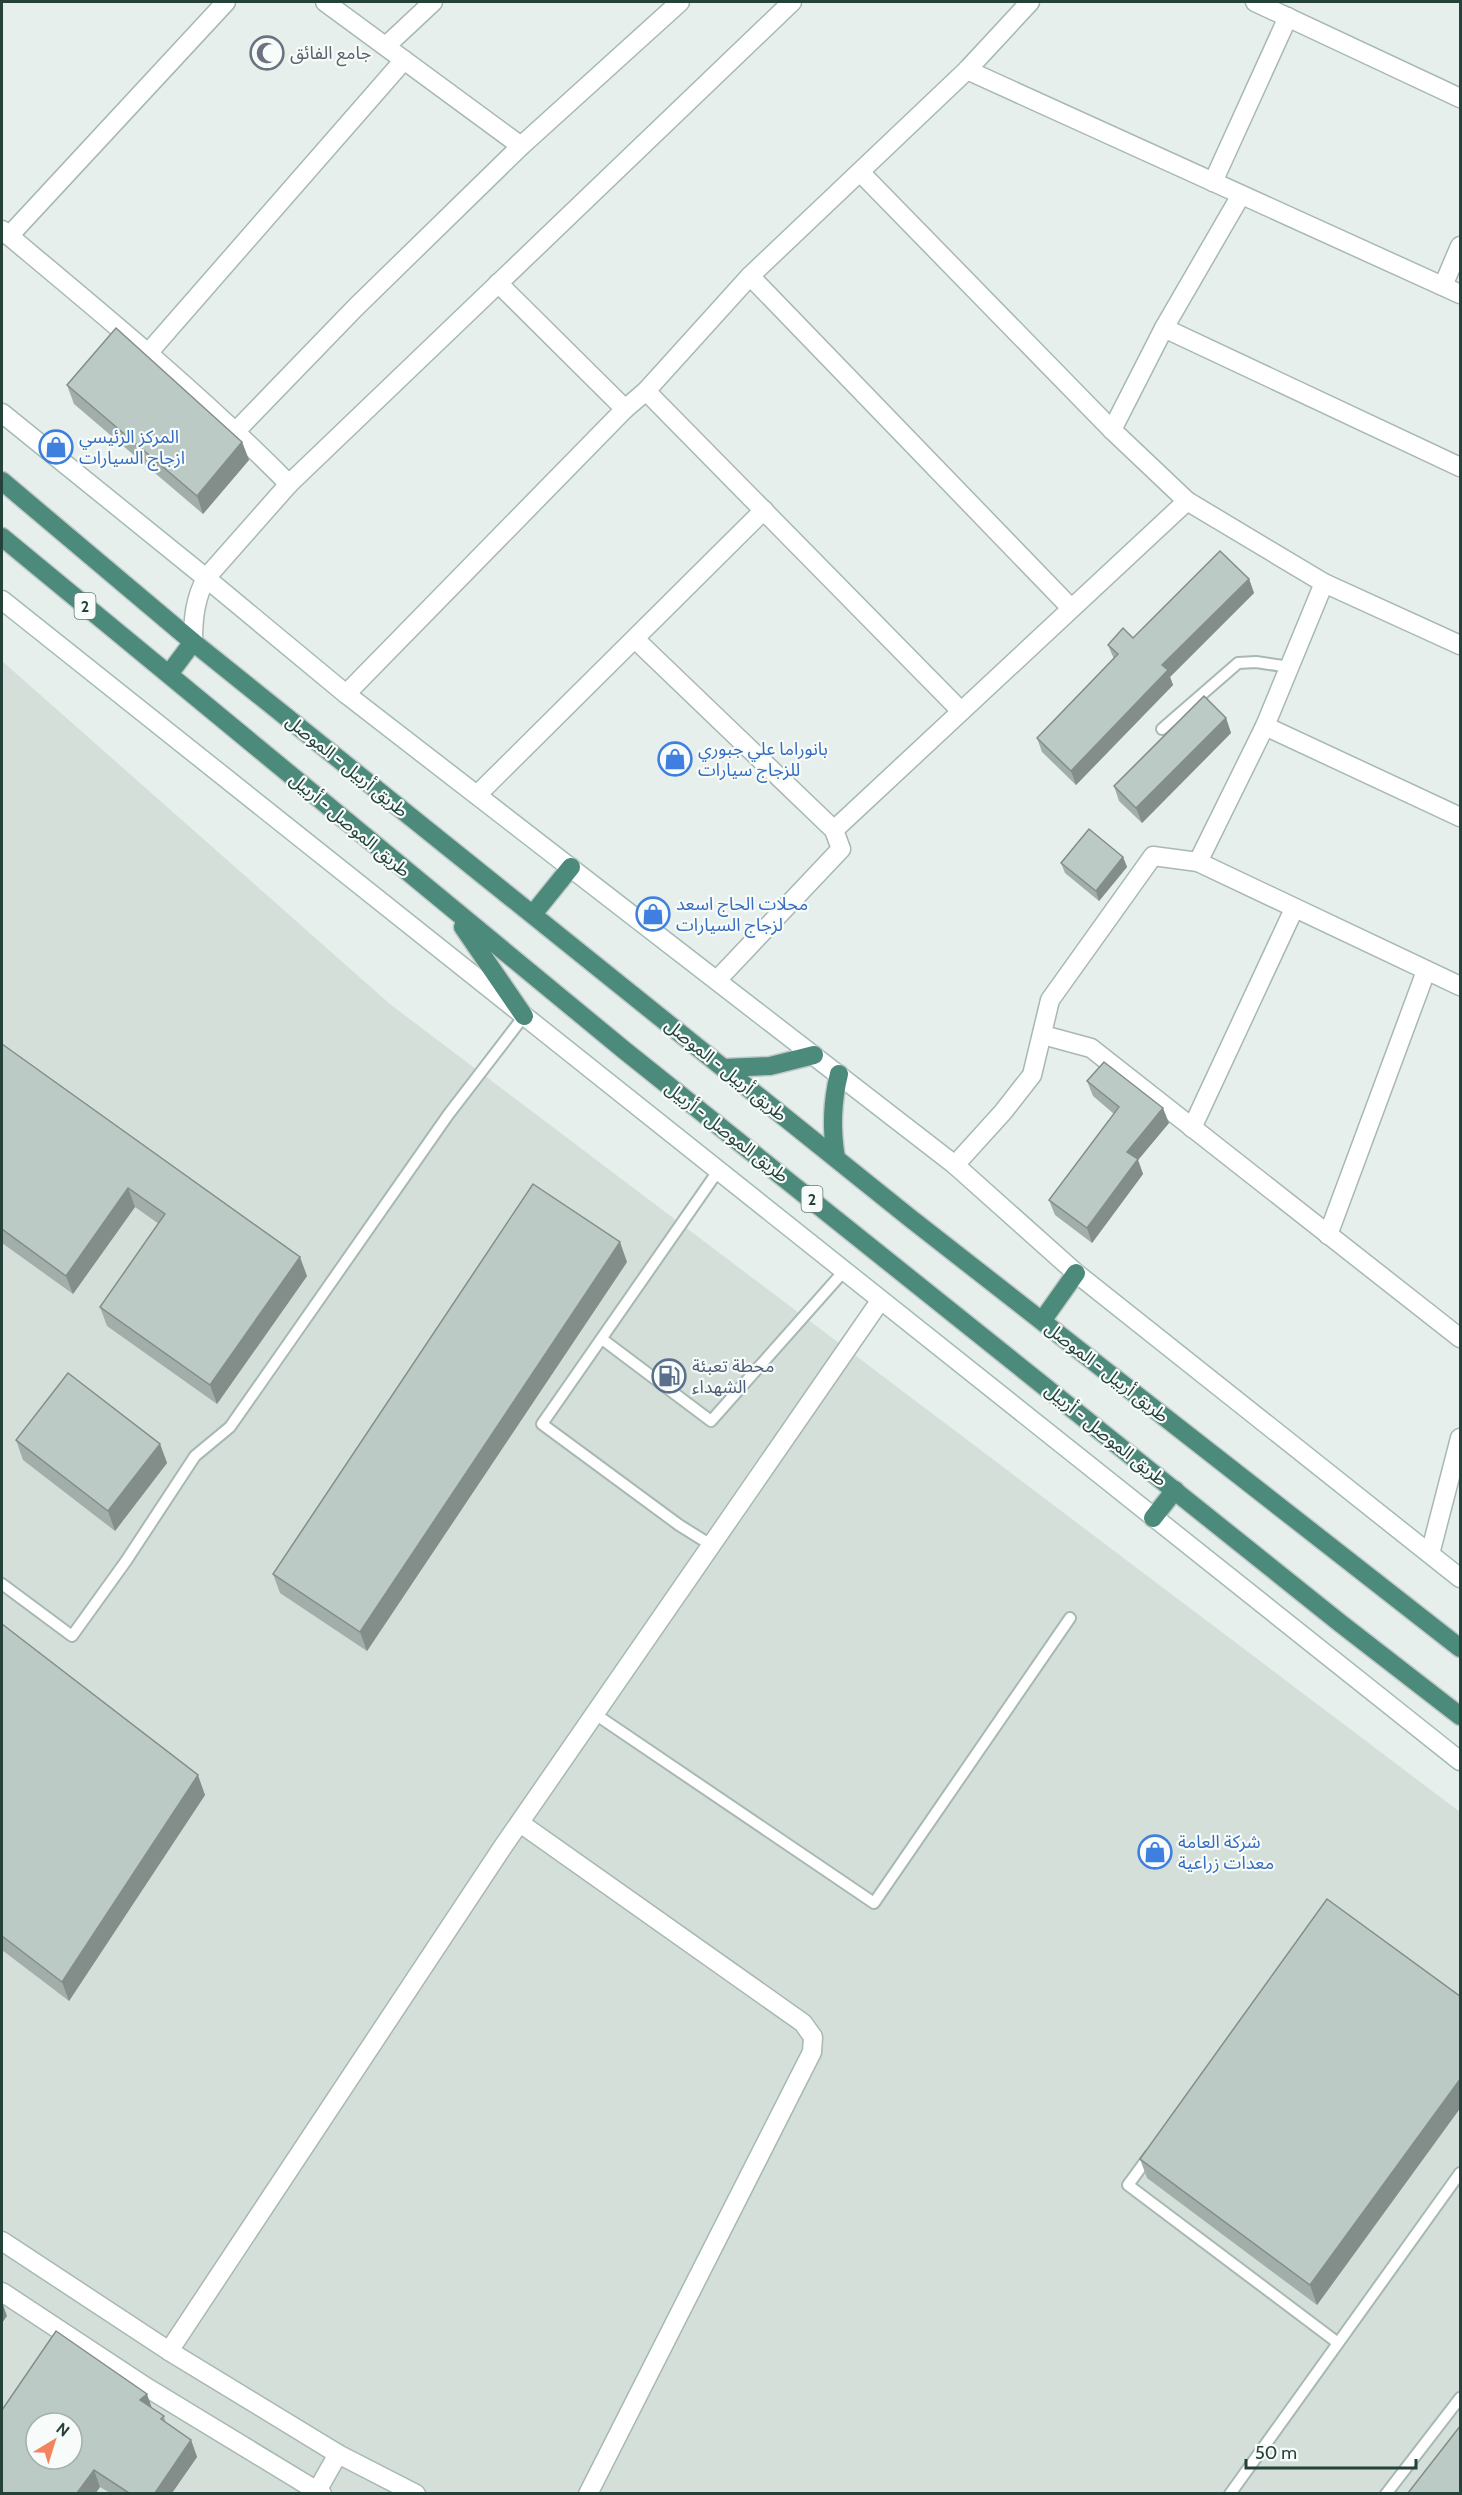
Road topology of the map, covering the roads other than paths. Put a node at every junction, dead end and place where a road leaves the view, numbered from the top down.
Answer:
1 (226, 2) edge
2 (325, 2) edge
3 (433, 2) edge
4 (680, 2) edge
5 (792, 2) edge
6 (1030, 2) edge
7 (1255, 2) edge
8 (1288, 17) junction
9 (386, 46) junction
10 (404, 60) junction
11 (967, 70) junction
12 (1461, 98) edge
13 (521, 146) junction
14 (860, 172) junction
15 (1212, 182) junction
16 (1241, 195) junction
17 (5, 233) edge
18 (1461, 246) edge
19 (750, 276) junction
20 (498, 282) junction
21 (1443, 286) junction
22 (1461, 294) edge
23 (1164, 328) junction
24 (148, 352) junction
25 (646, 391) junction
26 (625, 409) junction
27 (2, 413) edge
28 (236, 430) junction
29 (1112, 430) junction
30 (1461, 467) edge
31 (2, 481) edge
32 (289, 484) junction
33 (1187, 501) junction
34 (764, 510) junction
35 (2, 537) edge
36 (206, 578) junction
37 (1324, 583) junction
38 (2, 600) edge
39 (1071, 609) junction
40 (635, 639) junction
41 (193, 642) junction
42 (1461, 645) edge
43 (1290, 667) junction
44 (169, 674) junction
45 (346, 694) junction
46 (962, 711) junction
47 (1265, 726) junction
48 (1162, 729) dead end
49 (477, 795) junction
50 (1461, 817) edge
51 (834, 830) junction
52 (1198, 862) junction
53 (571, 867) junction
54 (1294, 909) junction
55 (452, 911) junction
56 (533, 914) junction
57 (1426, 971) junction
58 (718, 979) junction
59 (1461, 986) edge
60 (524, 1016) junction
61 (1043, 1035) junction
62 (814, 1055) junction
63 (724, 1068) junction
64 (839, 1074) junction
65 (1192, 1128) junction
66 (836, 1158) junction
67 (956, 1165) junction
68 (718, 1172) junction
69 (1328, 1235) junction
70 (844, 1271) junction
71 (1076, 1273) junction
72 (880, 1301) junction
73 (1042, 1321) junction
74 (1461, 1338) edge
75 (602, 1339) junction
76 (1461, 1438) edge
77 (1175, 1490) junction
78 (1153, 1518) junction
79 (711, 1545) junction
80 (1430, 1554) junction
81 (1461, 1578) edge
82 (2, 1584) edge
83 (1070, 1618) dead end
84 (1461, 1648) edge
85 (595, 1714) junction
86 (1461, 1716) edge
87 (1461, 1761) edge
88 (520, 1823) junction
89 (1156, 2147) edge
90 (1461, 2173) edge
91 (2, 2241) edge
92 (2, 2292) edge
93 (1338, 2343) junction
94 (169, 2351) junction
95 (1461, 2398) edge
96 (338, 2454) junction
97 (320, 2492) edge
98 (416, 2493) edge
99 (588, 2493) edge
100 (1230, 2493) edge
101 (1386, 2493) edge

1 - 17 street
2 - 9 street
3 - 9 street
4 - 13 street
5 - 20 street
6 - 11 street
7 - 8 street
8 - 12 street
8 - 15 street
9 - 10 street
10 - 13 street
10 - 24 street
11 - 14 street
11 - 15 street
13 - 28 street
14 - 19 street
14 - 29 street
15 - 16 street
16 - 21 street
16 - 23 street
17 - 24 street
18 - 21 street
19 - 25 street
19 - 39 street
20 - 26 street
20 - 32 street
21 - 22 street
23 - 29 street
23 - 30 street
24 - 28 street
25 - 26 street
25 - 34 street
26 - 45 street
27 - 36 street
28 - 32 street
29 - 33 street
31 - 41 highway, طريق أربيل - الموصل
32 - 36 street
33 - 37 street
33 - 39 street
34 - 40 street
34 - 46 street
35 - 44 highway, طريق الموصل - أربيل / 2
36 - 41 street
36 - 45 street
37 - 42 street
37 - 43 street
38 - 60 street
39 - 46 street
40 - 49 street
40 - 51 street
41 - 44 highway
41 - 56 highway, طريق أربيل - الموصل
43 - 47 street
43 - 48 lane
44 - 55 highway, طريق الموصل - أربيل / 2
45 - 49 street
46 - 51 street
47 - 50 street
47 - 52 street
49 - 53 street
51 - 58 street
52 - 54 street
52 - 61 street
53 - 56 highway
53 - 58 street
54 - 57 street
54 - 65 street
55 - 60 highway
55 - 77 highway, طريق الموصل - أربيل / 2
56 - 63 highway, طريق أربيل - الموصل
57 - 59 street
57 - 69 street
58 - 62 street
60 - 68 street
60 - 82 lane
61 - 65 street
61 - 67 street
62 - 63 highway
62 - 64 street
63 - 66 highway, طريق أربيل - الموصل
64 - 66 highway
64 - 67 street
65 - 69 street
66 - 73 highway, طريق أربيل - الموصل
67 - 71 street
68 - 70 street
68 - 75 lane
69 - 74 street
70 - 72 street
70 - 75 lane
71 - 73 highway
71 - 80 street
72 - 78 street
72 - 79 street
73 - 84 highway, طريق أربيل - الموصل
75 - 79 lane
76 - 80 street
77 - 78 highway
77 - 86 highway, طريق الموصل - أربيل / 2
78 - 87 street
79 - 85 street
80 - 81 street
83 - 85 lane
85 - 88 street
88 - 94 street
88 - 99 street
89 - 93 lane
90 - 93 lane
91 - 94 street
92 - 97 street
93 - 100 lane
94 - 96 street
95 - 101 lane
96 - 97 street
96 - 98 street

